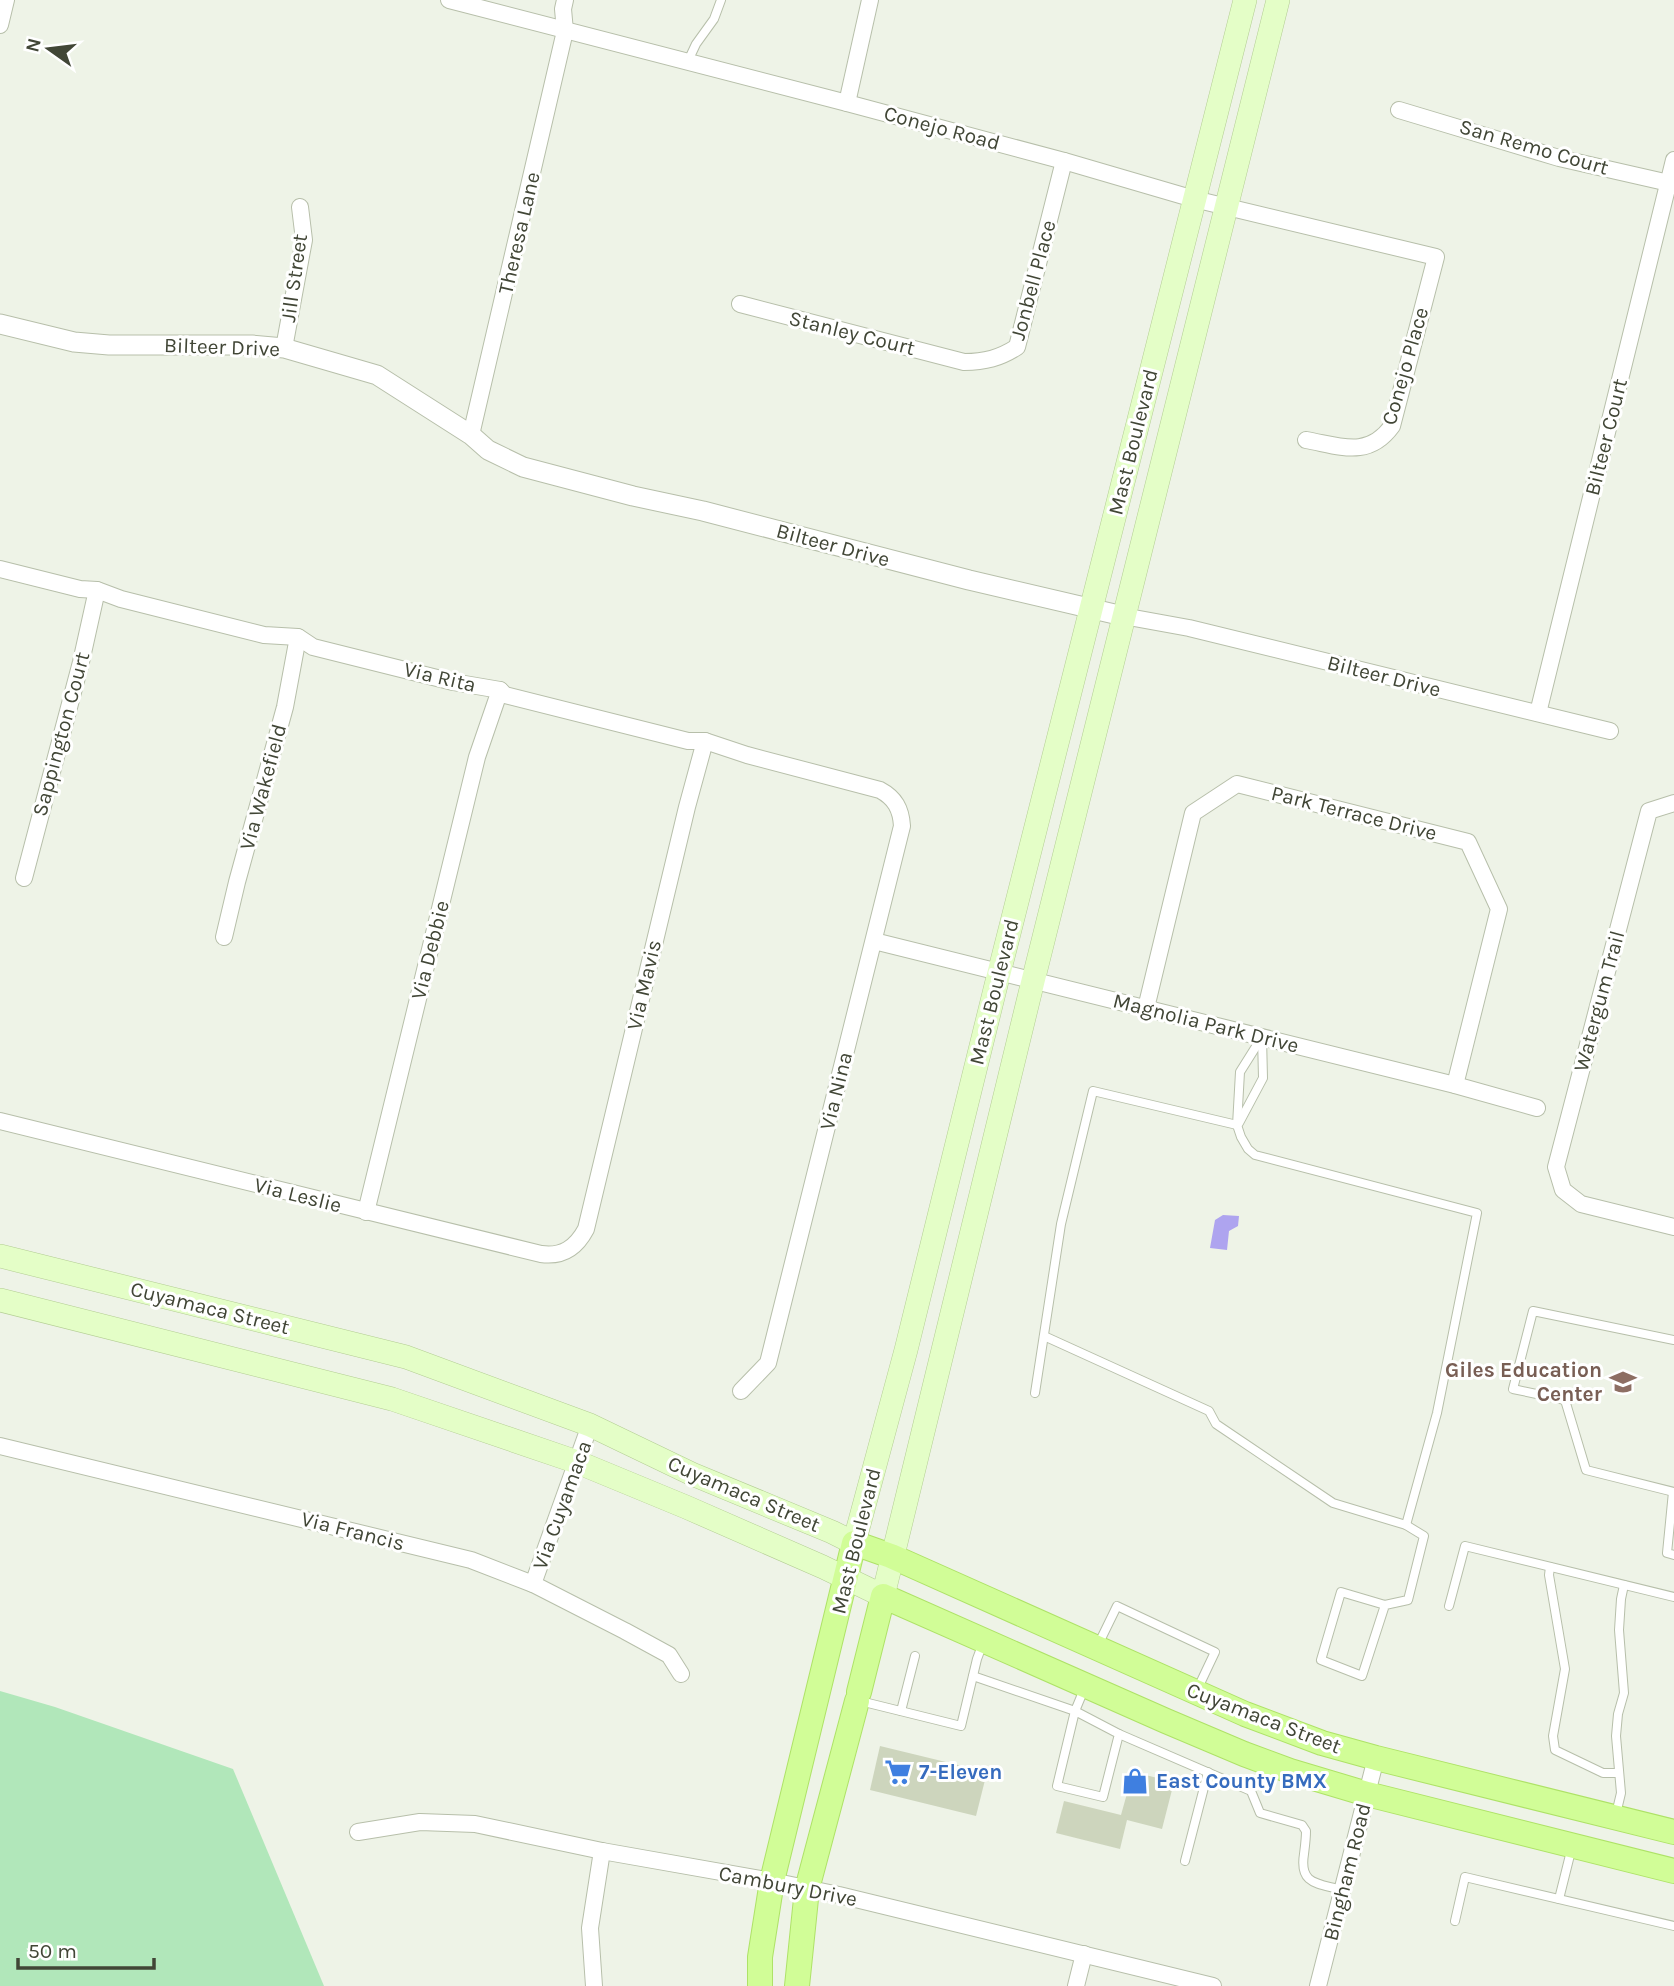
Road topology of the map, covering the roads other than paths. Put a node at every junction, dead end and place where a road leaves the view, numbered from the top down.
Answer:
1 (6, 0) edge
2 (449, 0) edge
3 (565, 0) edge
4 (721, 0) edge
5 (870, 0) edge
6 (1245, 0) edge
7 (1278, 0) edge
8 (0, 25) edge
9 (565, 31) junction
10 (688, 61) junction
11 (847, 103) junction
12 (1399, 110) dead end
13 (1674, 160) edge
14 (1064, 161) junction
15 (1669, 183) junction
16 (1194, 199) junction
17 (300, 207) dead end
18 (1226, 207) junction
19 (1436, 257) joint
20 (740, 304) dead end
21 (0, 324) edge
22 (284, 348) junction
23 (964, 362) joint
24 (471, 435) junction
25 (1306, 440) dead end
26 (0, 569) edge
27 (97, 590) junction
28 (1091, 609) junction
29 (1123, 616) junction
30 (298, 637) junction
31 (500, 690) junction
32 (1538, 713) junction
33 (1610, 731) dead end
34 (705, 741) junction
35 (880, 790) joint
36 (1674, 803) edge
37 (24, 877) dead end
38 (225, 937) dead end
39 (874, 941) junction
40 (999, 973) junction
41 (1033, 981) junction
42 (1146, 1008) junction
43 (1262, 1037) junction
44 (1454, 1085) junction
45 (1537, 1108) dead end
46 (0, 1121) edge
47 (1237, 1125) junction
48 (366, 1212) junction
49 (1674, 1227) edge
50 (586, 1229) joint
51 (0, 1256) edge
52 (0, 1300) edge
53 (1045, 1336) junction
54 (1674, 1340) edge
55 (741, 1391) dead end
56 (1035, 1393) dead end
57 (590, 1426) junction
58 (0, 1446) edge
59 (577, 1462) junction
60 (1673, 1492) edge
61 (1406, 1525) junction
62 (854, 1543) junction
63 (1674, 1555) edge
64 (891, 1556) junction
65 (1550, 1567) junction
66 (846, 1580) junction
67 (533, 1584) junction
68 (1625, 1585) junction
69 (883, 1596) junction
70 (1674, 1597) edge
71 (1385, 1605) junction
72 (1449, 1606) dead end
73 (984, 1641) junction
74 (1096, 1648) junction
75 (915, 1656) dead end
76 (681, 1674) dead end
77 (973, 1676) junction
78 (1086, 1685) junction
79 (1196, 1693) junction
80 (858, 1696) junction
81 (901, 1711) junction
82 (1075, 1711) junction
83 (1119, 1734) junction
84 (1376, 1758) junction
85 (1208, 1772) junction
86 (1619, 1773) junction
87 (1367, 1794) junction
88 (1615, 1816) junction
89 (358, 1832) dead end
90 (1674, 1832) edge
91 (1572, 1845) junction
92 (602, 1851) junction
93 (1185, 1861) dead end
94 (1674, 1871) edge
95 (772, 1881) junction
96 (807, 1889) junction
97 (1342, 1890) junction
98 (1559, 1899) junction
99 (1455, 1921) dead end
100 (1674, 1926) edge
101 (1084, 1954) junction
102 (594, 1986) edge
103 (760, 1986) edge
104 (797, 1986) edge
105 (1076, 1986) edge
106 (1213, 1986) edge
107 (1318, 1986) edge

1 - 8 street
2 - 9 street, Conejo Road
3 - 9 street, Theresa Lane
4 - 10 lane
5 - 11 street
6 - 16 main road, Mast Boulevard
7 - 18 main road, Mast Boulevard
9 - 10 street, Conejo Road
9 - 24 street, Theresa Lane
10 - 11 street, Conejo Road
11 - 14 street, Conejo Road
12 - 15 street, San Remo Court
13 - 15 street, Bilteer Court
14 - 16 street, Conejo Road
14 - 23 street, Jonbell Place
15 - 32 street, Bilteer Court
16 - 18 street, Conejo Road
16 - 28 main road, Mast Boulevard
17 - 22 street, Jill Street
18 - 19 street, Conejo Road
18 - 29 main road, Mast Boulevard
19 - 25 street, Conejo Place
20 - 23 street, Stanley Court
21 - 22 street, Bilteer Drive
22 - 24 street, Bilteer Drive
24 - 28 street, Bilteer Drive
26 - 27 street, Via Rita
27 - 30 street, Via Rita
27 - 37 street, Sappington Court
28 - 29 street, Bilteer Drive
28 - 40 main road, Mast Boulevard
29 - 32 street, Bilteer Drive
29 - 41 main road, Mast Boulevard
30 - 31 street, Via Rita
30 - 38 street, Via Wakefield
31 - 34 street, Via Rita
31 - 48 street, Via Debbie
32 - 33 street, Bilteer Drive
34 - 35 street, Via Rita
34 - 50 street, Via Mavis
35 - 39 street, Via Nina
36 - 49 street, Watergum Trail
39 - 40 street, Magnolia Park Drive
39 - 55 street, Via Nina
40 - 41 street, Magnolia Park Drive
40 - 62 main road, Mast Boulevard
41 - 42 street, Magnolia Park Drive
41 - 64 main road, Mast Boulevard
42 - 43 street, Magnolia Park Drive
42 - 44 street, Park Terrace Drive
43 - 44 street, Magnolia Park Drive
43 - 47 lane
43 - 47 lane
44 - 45 street, Magnolia Park Drive
46 - 48 street, Via Leslie
47 - 53 lane
47 - 61 lane
48 - 50 street, Via Leslie
51 - 57 main road, Cuyamaca Street
52 - 59 main road, Cuyamaca Street
53 - 56 lane
53 - 61 lane
54 - 60 lane
57 - 59 street, Via Cuyamaca
57 - 62 main road, Cuyamaca Street
58 - 67 street, Via Francis
59 - 66 main road, Cuyamaca Street
59 - 67 street, Via Cuyamaca
60 - 63 lane
61 - 71 lane
62 - 64 main road, Cuyamaca Street
62 - 66 main road, Mast Boulevard
64 - 69 main road, Mast Boulevard
64 - 74 main road, Cuyamaca Street
65 - 68 lane
65 - 72 lane
65 - 86 lane
66 - 69 main road, Cuyamaca Street
66 - 95 main road, Mast Boulevard
67 - 76 street, Via Francis
68 - 70 lane
68 - 86 lane
69 - 73 main road, Cuyamaca Street
69 - 80 main road, Mast Boulevard
71 - 71 lane
73 - 77 lane
73 - 78 main road, Cuyamaca Street
74 - 79 main road, Cuyamaca Street
74 - 79 lane
75 - 81 lane
77 - 81 lane
77 - 82 lane
78 - 82 lane
78 - 87 main road, Cuyamaca Street
79 - 84 main road, Cuyamaca Street
80 - 81 lane
80 - 96 main road, Mast Boulevard
82 - 83 lane
82 - 83 lane
83 - 85 lane
84 - 87 street, Bingham Road
84 - 88 main road, Cuyamaca Street
85 - 93 lane
85 - 97 lane
86 - 88 lane
87 - 91 main road, Cuyamaca Street
87 - 97 street, Bingham Road
88 - 90 main road, Cuyamaca Street
89 - 92 street, Cambury Drive
91 - 94 main road, Cuyamaca Street
91 - 98 lane
92 - 95 street, Cambury Drive
92 - 102 street
95 - 96 street, Cambury Drive
95 - 103 main road, Mast Boulevard
96 - 101 street, Cambury Drive
96 - 104 main road, Mast Boulevard
97 - 107 street, Bingham Road
98 - 99 lane
98 - 100 lane
101 - 105 street
101 - 106 street, Cambury Drive

